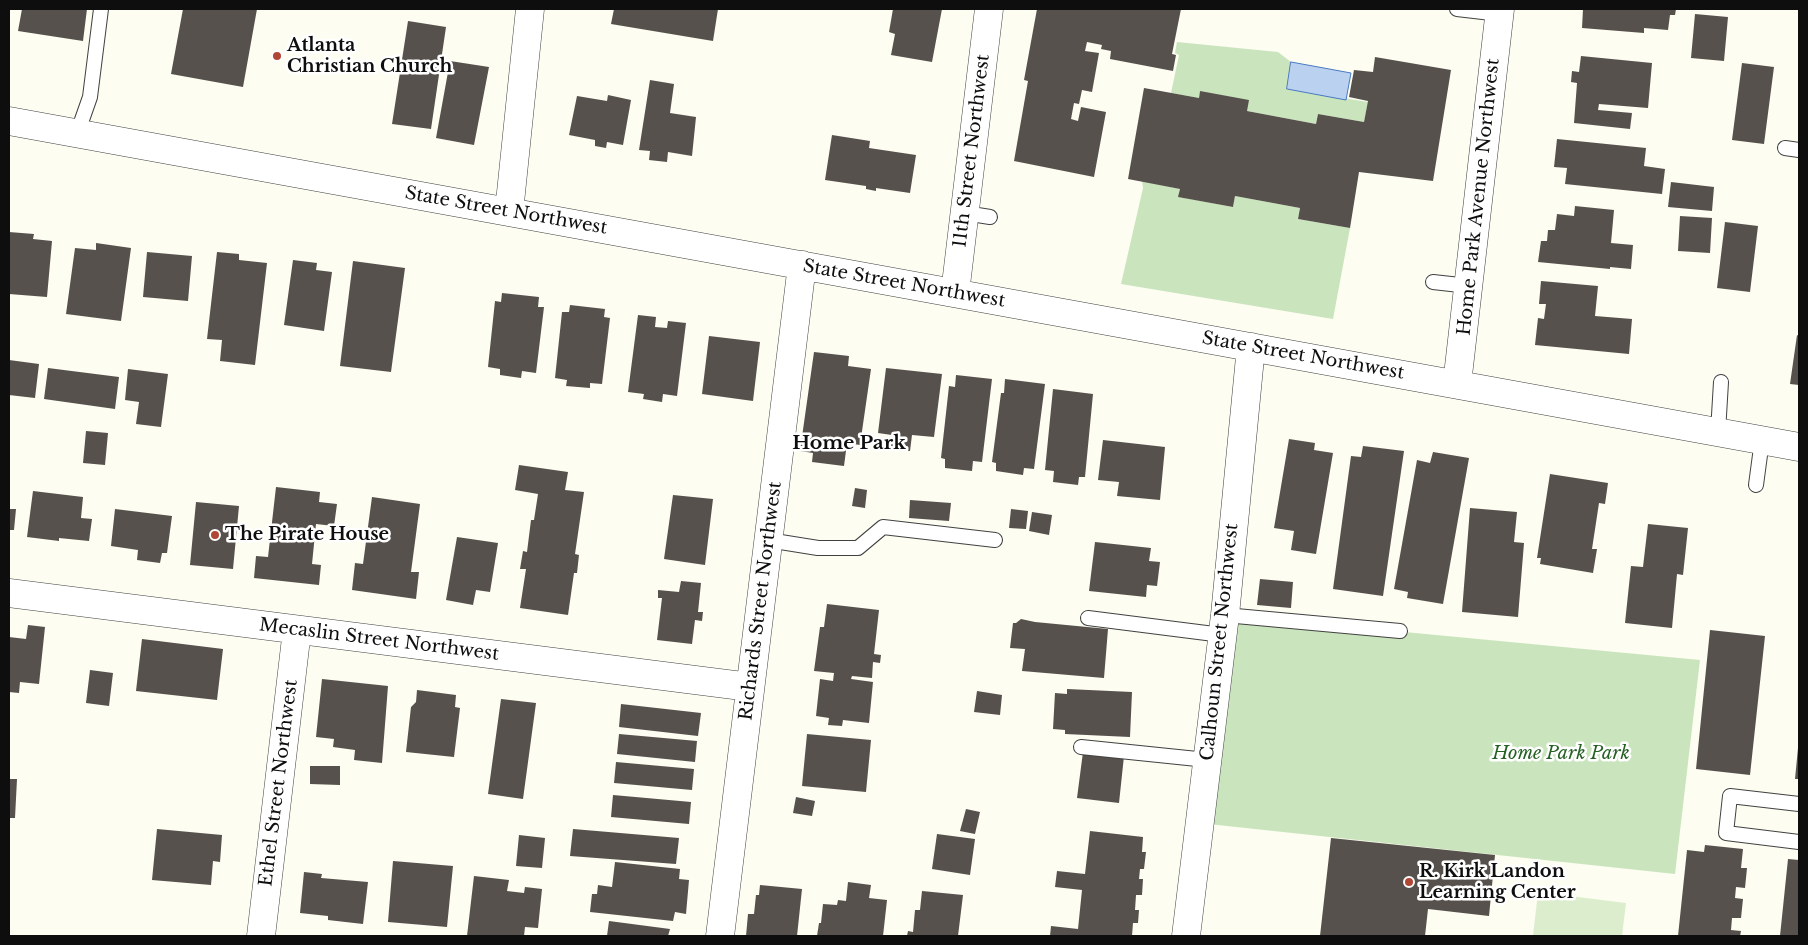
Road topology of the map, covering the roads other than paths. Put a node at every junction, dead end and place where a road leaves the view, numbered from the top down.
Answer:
1 (101, 9) edge
2 (530, 9) edge
3 (990, 9) edge
4 (1457, 10) edge
5 (1500, 11) edge
6 (9, 121) edge
7 (77, 134) junction
8 (1784, 148) dead end
9 (1799, 150) edge
10 (509, 212) junction
11 (802, 265) junction
12 (1433, 282) dead end
13 (1469, 286) junction
14 (955, 293) junction
15 (1251, 347) junction
16 (1721, 382) dead end
17 (1457, 384) junction
18 (1718, 432) junction
19 (1762, 440) junction
20 (1799, 447) edge
21 (1756, 485) dead end
22 (768, 540) junction
23 (995, 540) dead end
24 (9, 593) edge
25 (1088, 618) dead end
26 (1223, 625) junction
27 (297, 630) junction
28 (1400, 631) dead end
29 (750, 687) junction
30 (1081, 747) dead end
31 (1207, 760) junction
32 (1799, 804) edge
33 (1799, 842) edge
34 (261, 936) edge
35 (720, 936) edge
36 (1186, 936) edge

1 - 7 lane
2 - 10 street
3 - 14 street, 11th Street Northwest
4 - 5 lane
5 - 13 street, Home Park Avenue Northwest
6 - 7 street, State Street Northwest
7 - 10 street, State Street Northwest
8 - 9 lane
10 - 11 street, State Street Northwest
11 - 14 street, State Street Northwest
11 - 22 street, Richards Street Northwest
12 - 13 lane
13 - 17 street, Home Park Avenue Northwest
14 - 15 street, State Street Northwest
15 - 17 street, State Street Northwest
15 - 26 street, Calhoun Street Northwest
16 - 18 lane
17 - 18 street, State Street Northwest
18 - 19 street, State Street Northwest
19 - 20 street, State Street Northwest
19 - 21 lane
22 - 23 lane
22 - 29 street, Richards Street Northwest
24 - 27 street, Mecaslin Street Northwest
25 - 26 lane
26 - 28 lane
26 - 31 street, Calhoun Street Northwest
27 - 29 street, Mecaslin Street Northwest
27 - 34 street, Ethel Street Northwest
29 - 35 street, Richards Street Northwest
30 - 31 lane
31 - 36 street, Calhoun Street Northwest
32 - 33 lane

